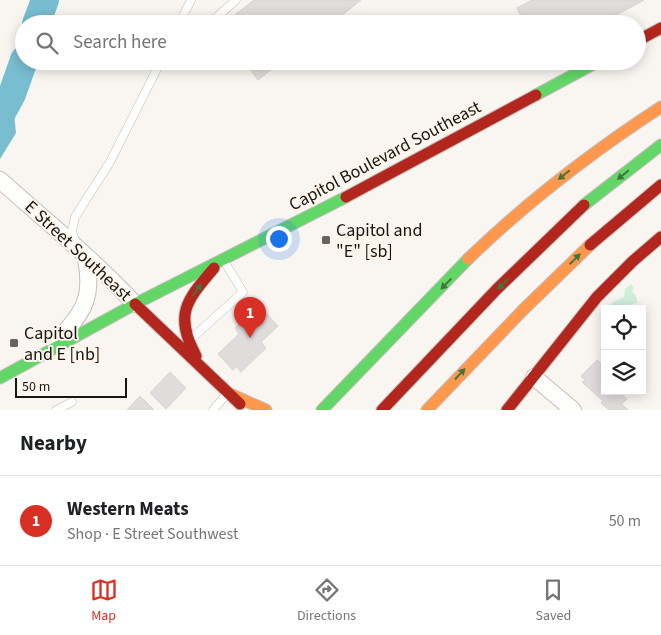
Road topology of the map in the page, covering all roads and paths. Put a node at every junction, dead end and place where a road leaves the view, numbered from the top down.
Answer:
1 (191, 0) edge
2 (236, 0) edge
3 (184, 15) edge
4 (219, 15) edge
5 (661, 28) edge
6 (646, 36) edge
7 (156, 70) edge
8 (582, 70) edge
9 (661, 107) edge
10 (661, 145) edge
11 (0, 180) edge
12 (661, 185) edge
13 (661, 237) edge
14 (80, 250) junction
15 (223, 258) junction
16 (135, 304) junction
17 (188, 342) junction
18 (51, 350) junction
19 (208, 374) junction
20 (534, 377) junction
21 (0, 378) edge
22 (228, 393) junction
23 (335, 398) junction
24 (72, 402) dead end
25 (56, 410) edge
26 (214, 410) edge
27 (246, 410) edge
28 (266, 410) edge
29 (310, 410) edge
30 (322, 410) edge
31 (382, 410) edge
32 (427, 410) edge
33 (507, 410) edge
34 (573, 410) edge

1 - 3 lane
2 - 4 lane
5 - 6 main road
7 - 14 lane
8 - 15 main road, Capitol Boulevard Southeast
9 -> 23 main road
10 -> 31 main road
11 - 14 street, E Street Southeast
32 -> 12 main road
13 - 20 main road
14 - 16 street, E Street Southeast
14 - 18 street
15 - 16 main road, Capitol Boulevard Southeast
17 -> 15 main road
15 - 17 lane
16 - 18 main road, Capitol Boulevard Southeast
16 - 19 main road
17 - 19 main road
18 - 21 main road, Capitol Boulevard Southeast
19 - 22 main road
20 - 33 main road
20 - 34 street
22 - 26 lane
22 - 27 main road
22 - 28 main road
23 - 29 main road
23 - 30 main road
24 - 25 lane

